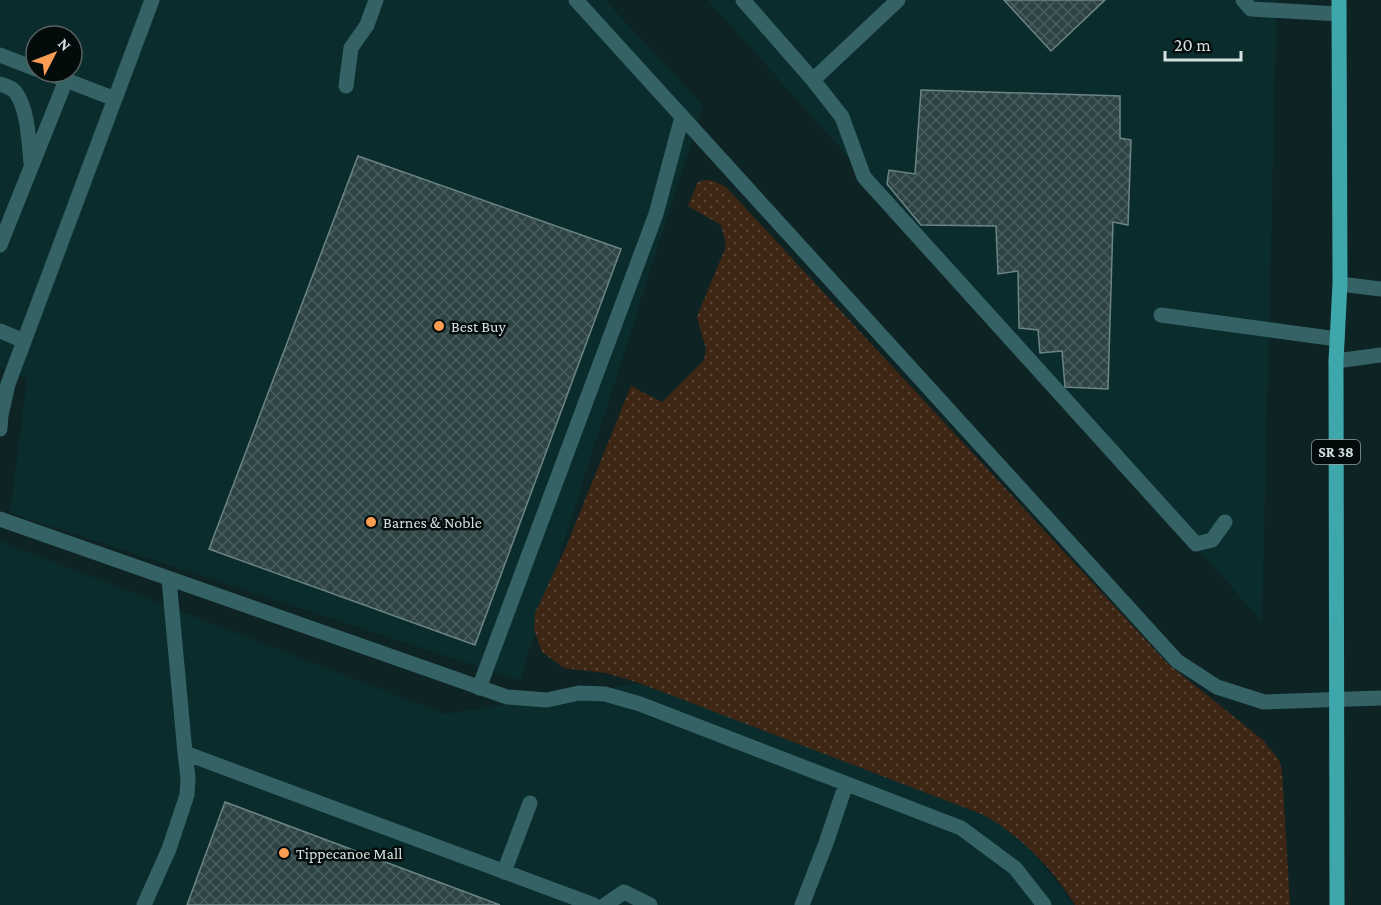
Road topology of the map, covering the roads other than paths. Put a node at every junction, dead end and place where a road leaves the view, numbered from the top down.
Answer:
1 (152, 0) edge
2 (376, 0) edge
3 (576, 0) edge
4 (743, 0) edge
5 (898, 0) edge
6 (1248, 3) edge
7 (1339, 7) edge
8 (0, 55) edge
9 (24, 64) edge
10 (813, 80) junction
11 (0, 84) edge
12 (64, 84) edge
13 (76, 84) edge
14 (346, 86) dead end
15 (115, 99) junction
16 (682, 117) junction
17 (32, 166) junction
18 (0, 245) edge
19 (1340, 284) junction
20 (1381, 289) edge
21 (1161, 315) dead end
22 (0, 331) edge
23 (1337, 339) junction
24 (24, 341) junction
25 (1381, 355) edge
26 (1336, 361) junction
27 (4, 382) edge
28 (0, 415) edge
29 (0, 429) edge
30 (0, 519) edge
31 (1226, 522) dead end
32 (169, 579) junction
33 (479, 688) junction
34 (1381, 698) edge
35 (1337, 700) junction
36 (185, 753) junction
37 (846, 784) junction
38 (530, 803) dead end
39 (504, 872) junction
40 (144, 905) edge
41 (594, 905) edge
42 (605, 905) edge
43 (650, 905) edge
44 (802, 905) edge
45 (1044, 905) edge
46 (1337, 905) edge

1 - 15 street
2 - 14 street
3 - 16 street
4 - 10 street
5 - 10 street
6 - 7 street
7 - 19 main road, SR 38
8 - 9 street
10 - 31 street
11 - 17 street
12 - 17 street
13 - 15 street
15 - 24 street
16 - 33 street
16 - 35 street
17 - 18 street
19 - 20 street
19 - 23 main road, SR 38
21 - 23 street
22 - 24 street
23 - 26 main road, SR 38
24 - 27 street
25 - 26 street
26 - 35 main road, SR 38
27 - 28 street
28 - 29 street
30 - 32 street
32 - 33 street
32 - 36 street
33 - 37 street
34 - 35 street
35 - 46 main road, SR 38
36 - 39 street
36 - 40 street
37 - 44 street
37 - 45 street
38 - 39 street
39 - 41 street
42 - 43 street

